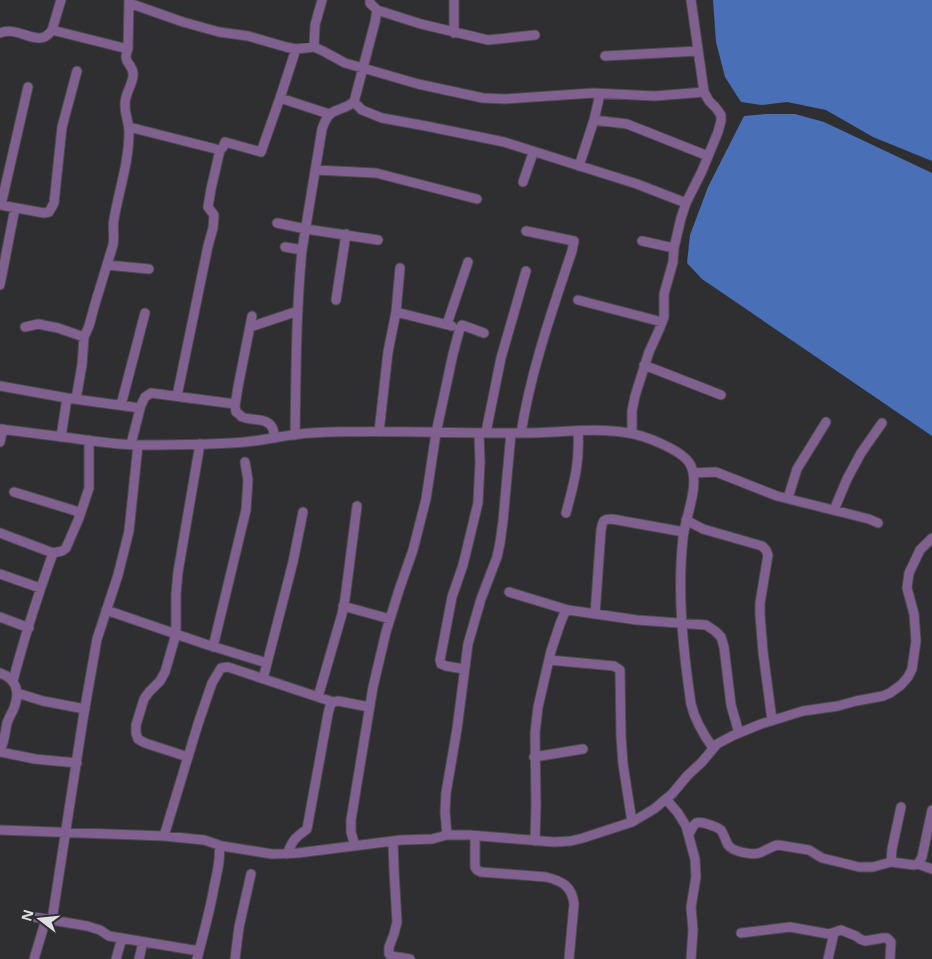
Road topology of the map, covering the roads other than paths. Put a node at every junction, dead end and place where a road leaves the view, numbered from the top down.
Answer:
1 (61, 0) edge
2 (322, 0) edge
3 (370, 0) edge
4 (454, 0) edge
5 (691, 0) edge
6 (128, 1) edge
7 (377, 10) junction
8 (2, 29) edge
9 (52, 30) junction
10 (454, 32) junction
11 (535, 35) dead end
12 (314, 47) junction
13 (128, 49) junction
14 (296, 49) junction
15 (698, 51) junction
16 (605, 56) dead end
17 (363, 68) junction
18 (77, 71) dead end
19 (28, 87) dead end
20 (704, 92) junction
21 (600, 94) junction
22 (280, 98) junction
23 (354, 102) junction
24 (329, 114) junction
25 (594, 120) junction
26 (129, 127) junction
27 (220, 150) junction
28 (533, 152) junction
29 (708, 156) junction
30 (579, 166) junction
31 (316, 170) junction
32 (524, 182) dead end
33 (477, 199) dead end
34 (686, 204) junction
35 (0, 205) edge
36 (15, 208) junction
37 (277, 223) dead end
38 (306, 229) junction
39 (526, 232) dead end
40 (346, 234) junction
41 (378, 240) dead end
42 (642, 241) dead end
43 (285, 247) dead end
44 (674, 248) junction
45 (302, 250) junction
46 (468, 262) dead end
47 (108, 265) junction
48 (400, 268) dead end
49 (149, 269) dead end
50 (526, 271) dead end
51 (0, 286) edge
52 (336, 300) dead end
53 (578, 300) dead end
54 (298, 310) junction
55 (396, 312) junction
56 (145, 313) dead end
57 (252, 316) dead end
58 (662, 322) junction
59 (447, 324) junction
60 (25, 327) dead end
61 (250, 327) junction
62 (460, 328) junction
63 (484, 333) dead end
64 (84, 337) junction
65 (644, 365) junction
66 (0, 386) edge
67 (177, 396) junction
68 (721, 396) dead end
69 (71, 398) junction
70 (235, 404) junction
71 (121, 405) junction
72 (140, 408) junction
73 (826, 422) dead end
74 (882, 423) dead end
75 (2, 429) edge
76 (578, 431) junction
77 (379, 432) junction
78 (436, 433) junction
79 (483, 433) junction
80 (512, 433) junction
81 (521, 433) junction
82 (632, 433) junction
83 (295, 435) junction
84 (61, 436) junction
85 (275, 438) junction
86 (90, 440) junction
87 (0, 442) edge
88 (200, 444) junction
89 (135, 445) junction
90 (245, 462) dead end
91 (693, 473) junction
92 (14, 492) dead end
93 (788, 498) junction
94 (357, 506) dead end
95 (834, 510) junction
96 (303, 512) dead end
97 (566, 513) dead end
98 (79, 518) junction
99 (686, 520) junction
100 (878, 523) dead end
101 (684, 532) junction
102 (0, 533) edge
103 (932, 538) edge
104 (53, 553) junction
105 (0, 574) edge
106 (40, 588) junction
107 (509, 592) dead end
108 (343, 606) junction
109 (106, 610) junction
110 (568, 610) junction
111 (596, 614) junction
112 (0, 617) edge
113 (390, 619) junction
114 (682, 624) junction
115 (29, 628) junction
116 (176, 634) junction
117 (213, 647) junction
118 (549, 660) junction
119 (267, 663) junction
120 (464, 669) junction
121 (0, 673) edge
122 (263, 679) junction
123 (13, 681) junction
124 (17, 693) junction
125 (318, 697) junction
126 (333, 702) junction
127 (369, 707) junction
128 (85, 709) junction
129 (772, 720) junction
130 (739, 733) junction
131 (714, 748) junction
132 (583, 749) dead end
133 (0, 751) edge
134 (188, 757) junction
135 (534, 757) junction
136 (76, 763) junction
137 (666, 799) junction
138 (901, 807) dead end
139 (932, 810) edge
140 (632, 822) junction
141 (0, 830) edge
142 (66, 832) junction
143 (689, 834) junction
144 (447, 835) junction
145 (164, 836) junction
146 (475, 836) junction
147 (535, 840) junction
148 (393, 842) junction
149 (219, 845) junction
150 (354, 846) junction
151 (287, 854) junction
152 (891, 862) junction
153 (918, 864) junction
154 (932, 869) edge
155 (251, 874) dead end
156 (34, 917) dead end
157 (49, 920) junction
158 (741, 933) dead end
159 (834, 933) junction
160 (122, 938) junction
161 (143, 942) junction
162 (198, 955) edge
163 (34, 959) edge
164 (116, 959) edge
165 (139, 959) edge
166 (235, 959) edge
167 (410, 959) edge
168 (569, 959) edge
169 (692, 959) edge
170 (828, 959) edge
171 (890, 959) edge

1 - 9 street
2 - 12 street
3 - 7 street
4 - 10 street
5 - 15 street
6 - 13 street
6 - 14 street
7 - 10 street
7 - 17 street
8 - 9 street
9 - 13 street
10 - 11 street
12 - 14 street
12 - 17 street
13 - 26 street
14 - 22 street
15 - 16 street
15 - 20 street
17 - 21 street
17 - 23 street
18 - 36 street
19 - 35 street
20 - 21 street
20 - 29 street
21 - 25 street
22 - 24 street
22 - 27 street
23 - 24 street
23 - 28 street
24 - 31 street
25 - 29 street
25 - 30 street
26 - 27 street
26 - 47 street
27 - 67 street
28 - 30 street
28 - 32 street
29 - 34 street
30 - 34 street
31 - 33 street
31 - 38 street
34 - 44 street
35 - 36 street
36 - 51 street
37 - 38 street
38 - 40 street
38 - 45 street
39 - 81 street
40 - 41 street
40 - 52 street
42 - 44 street
43 - 45 street
44 - 58 street
45 - 54 street
46 - 59 street
47 - 49 street
47 - 64 street
48 - 55 street
50 - 79 street
53 - 58 street
54 - 61 street
54 - 83 street
55 - 59 street
55 - 77 street
56 - 71 street
57 - 61 street
58 - 65 street
59 - 62 street
60 - 64 street
61 - 70 street
62 - 63 street
62 - 78 street
64 - 69 street
65 - 68 street
65 - 82 street
66 - 69 street
67 - 70 street
67 - 72 street
69 - 71 street
69 - 84 street
70 - 85 street
71 - 72 street
72 - 89 street
73 - 93 street
74 - 95 street
75 - 84 street
75 - 87 street
76 - 81 street
76 - 82 street
76 - 97 street
77 - 78 street
77 - 83 street
78 - 79 street
78 - 113 street
79 - 80 street
79 - 120 street
80 - 81 street
80 - 120 street
82 - 91 street
83 - 85 street
84 - 86 street
85 - 88 street
86 - 89 street
86 - 98 street
88 - 89 street
88 - 116 street
89 - 109 street
90 - 117 street
91 - 93 street
91 - 99 street
92 - 98 street
93 - 95 street
94 - 108 street
95 - 100 street
96 - 119 street
98 - 104 street
99 - 101 street
99 - 129 street
101 - 111 street
101 - 114 street
102 - 104 street
103 - 129 street
104 - 106 street
105 - 106 street
106 - 115 street
107 - 110 street
108 - 113 street
108 - 125 street
109 - 116 street
109 - 128 street
110 - 111 street
110 - 118 street
111 - 114 street
112 - 115 street
113 - 127 street
114 - 130 street
114 - 131 street
115 - 123 street
116 - 117 street
116 - 134 street
117 - 119 street
118 - 135 street
118 - 140 street
119 - 122 street
120 - 144 street
121 - 123 street
122 - 125 street
122 - 134 street
123 - 124 street
124 - 128 street
124 - 133 street
125 - 126 street
126 - 127 street
126 - 151 street
127 - 150 street
128 - 136 street
129 - 130 street
130 - 131 street
131 - 137 street
132 - 135 street
133 - 136 street
134 - 145 street
135 - 147 street
136 - 142 street
137 - 140 street
137 - 143 street
138 - 152 street
139 - 153 street
140 - 147 street
141 - 142 street
142 - 145 street
142 - 157 street
143 - 152 street
143 - 169 street
144 - 146 street
144 - 148 street
145 - 149 street
146 - 147 street
146 - 168 street
148 - 150 street
148 - 167 street
149 - 151 street
149 - 162 street
150 - 151 street
152 - 153 street
153 - 154 street
155 - 166 street
156 - 157 street
157 - 160 street
157 - 163 street
158 - 159 street
159 - 170 street
159 - 171 street
160 - 161 street
160 - 164 street
161 - 162 street
161 - 165 street

